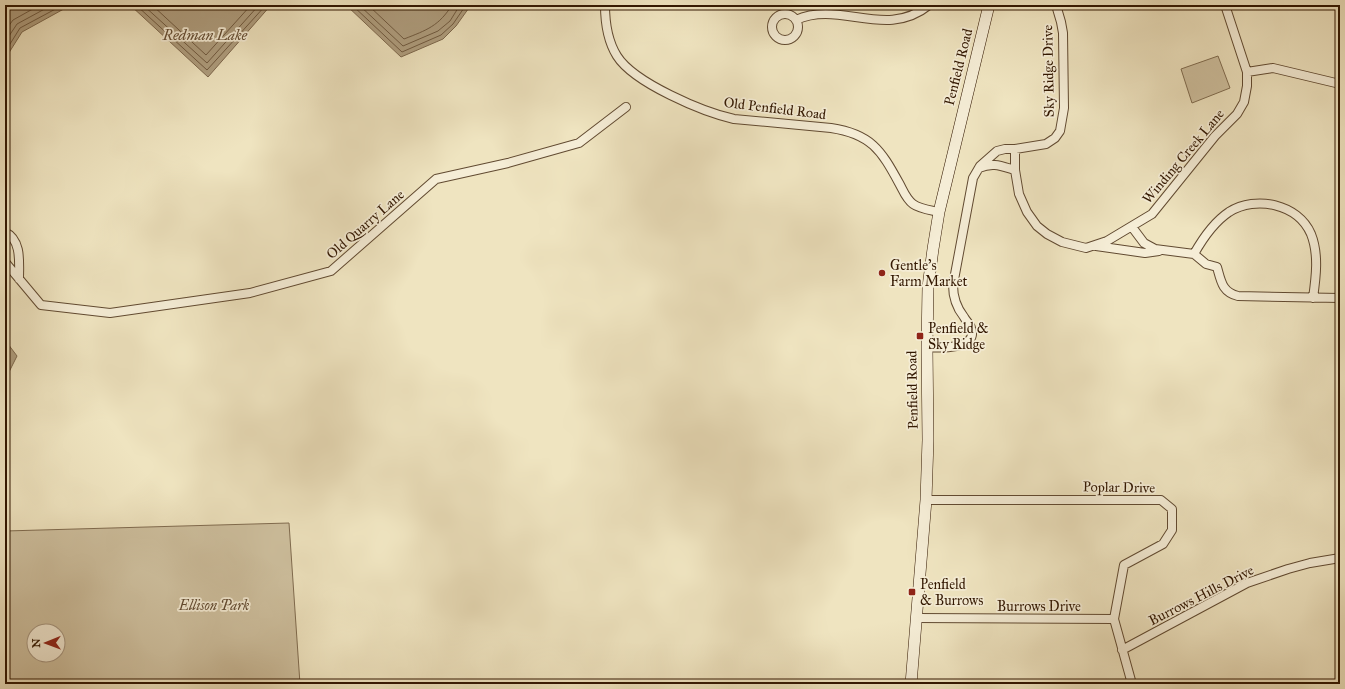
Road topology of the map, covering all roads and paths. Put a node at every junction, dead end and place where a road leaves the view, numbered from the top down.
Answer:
1 (605, 5) edge
2 (929, 5) edge
3 (989, 5) edge
4 (1056, 5) edge
5 (1225, 5) edge
6 (826, 6) edge
7 (860, 9) dead end
8 (796, 20) dead end
9 (1247, 72) junction
10 (1340, 84) edge
11 (626, 107) dead end
12 (1015, 149) junction
13 (978, 168) junction
14 (1015, 170) junction
15 (939, 212) junction
16 (1132, 227) junction
17 (5, 232) edge
18 (1093, 246) junction
19 (1163, 250) junction
20 (1194, 254) junction
21 (5, 262) edge
22 (19, 279) junction
23 (1313, 298) junction
24 (1340, 298) edge
25 (927, 347) junction
26 (926, 500) junction
27 (1340, 558) edge
28 (917, 618) junction
29 (1114, 619) junction
30 (1122, 650) junction
31 (911, 684) edge
32 (1132, 684) edge

1 - 15 street, Old Penfield Road
2 - 7 street
3 - 15 main road, Penfield Road
4 - 12 street, Sky Ridge Drive
5 - 9 street
6 - 8 street
9 - 10 street
9 - 16 street, Winding Creek Lane
11 - 22 street, Old Quarry Lane
12 - 13 street, Sky Ridge Drive
12 - 14 street, Winding Creek Lane
13 - 14 street
13 - 25 street, Sky Ridge Drive
14 - 18 street, Winding Creek Lane
15 - 25 main road, Penfield Road
16 - 18 street, Winding Creek Lane
16 - 19 street
17 - 22 street
18 - 19 street
19 - 20 street
20 - 23 street
20 - 23 street
21 - 22 street, Old Quarry Lane
23 - 24 street
25 - 26 main road, Penfield Road
26 - 28 main road, Penfield Road
26 - 29 street, Poplar Drive
27 - 30 street, Burrows Hills Drive
28 - 29 street, Burrows Drive
28 - 31 main road, Penfield Road
29 - 30 street
30 - 32 street

